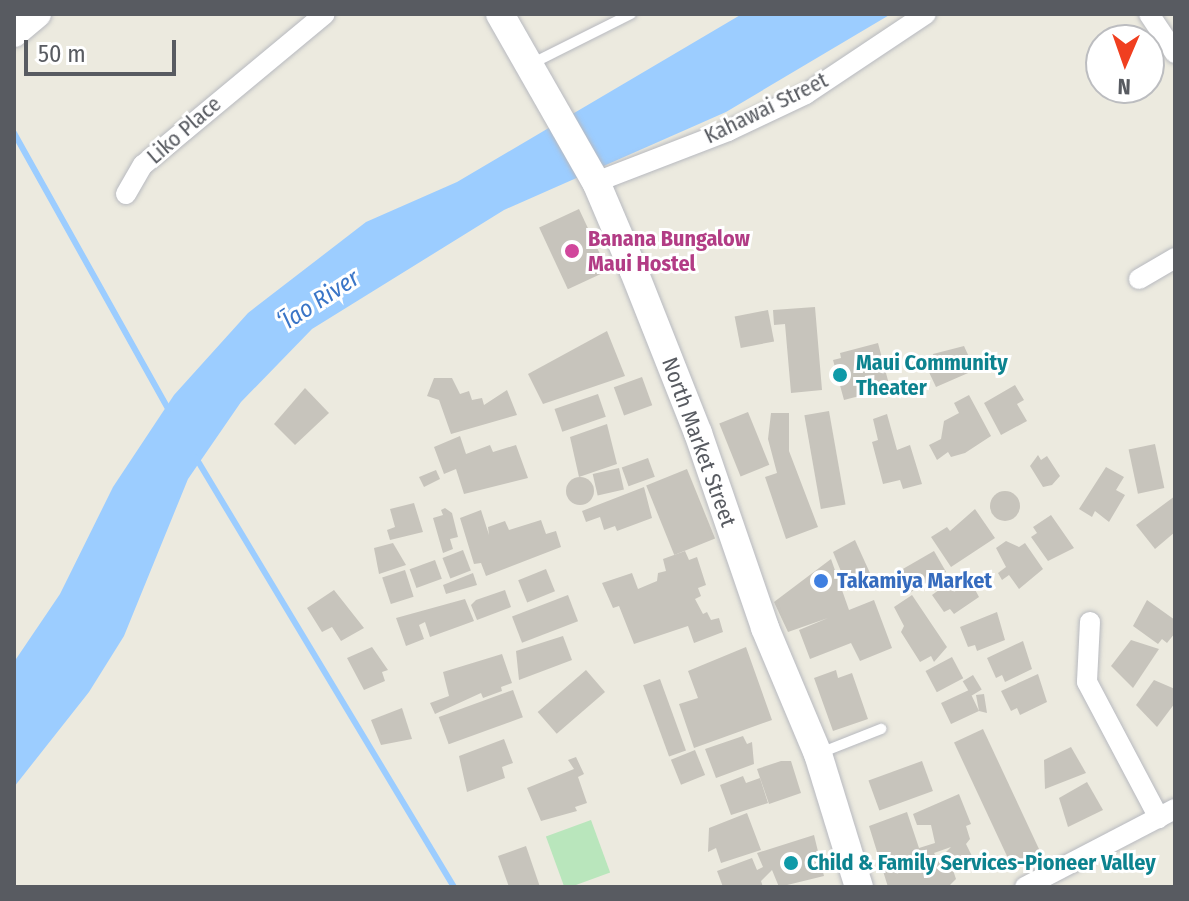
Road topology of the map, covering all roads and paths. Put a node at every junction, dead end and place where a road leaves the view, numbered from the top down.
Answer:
1 (37, 14) edge
2 (325, 14) edge
3 (500, 14) edge
4 (631, 14) edge
5 (926, 14) edge
6 (1149, 14) edge
7 (14, 33) edge
8 (1175, 53) edge
9 (531, 64) junction
10 (596, 182) junction
11 (126, 194) dead end
12 (1175, 258) edge
13 (1139, 279) dead end
14 (1090, 622) dead end
15 (881, 729) dead end
16 (818, 754) junction
17 (1167, 814) edge
18 (859, 887) edge
19 (1025, 887) edge

1 - 7 street
2 - 11 street, Liko Place
3 - 9 street, North Market Street
4 - 9 lane
5 - 10 street, Kahawai Street
6 - 8 street
9 - 10 street, North Market Street
10 - 16 street, North Market Street
12 - 13 street
14 - 17 street
15 - 16 lane
16 - 18 street, North Market Street
17 - 19 street

